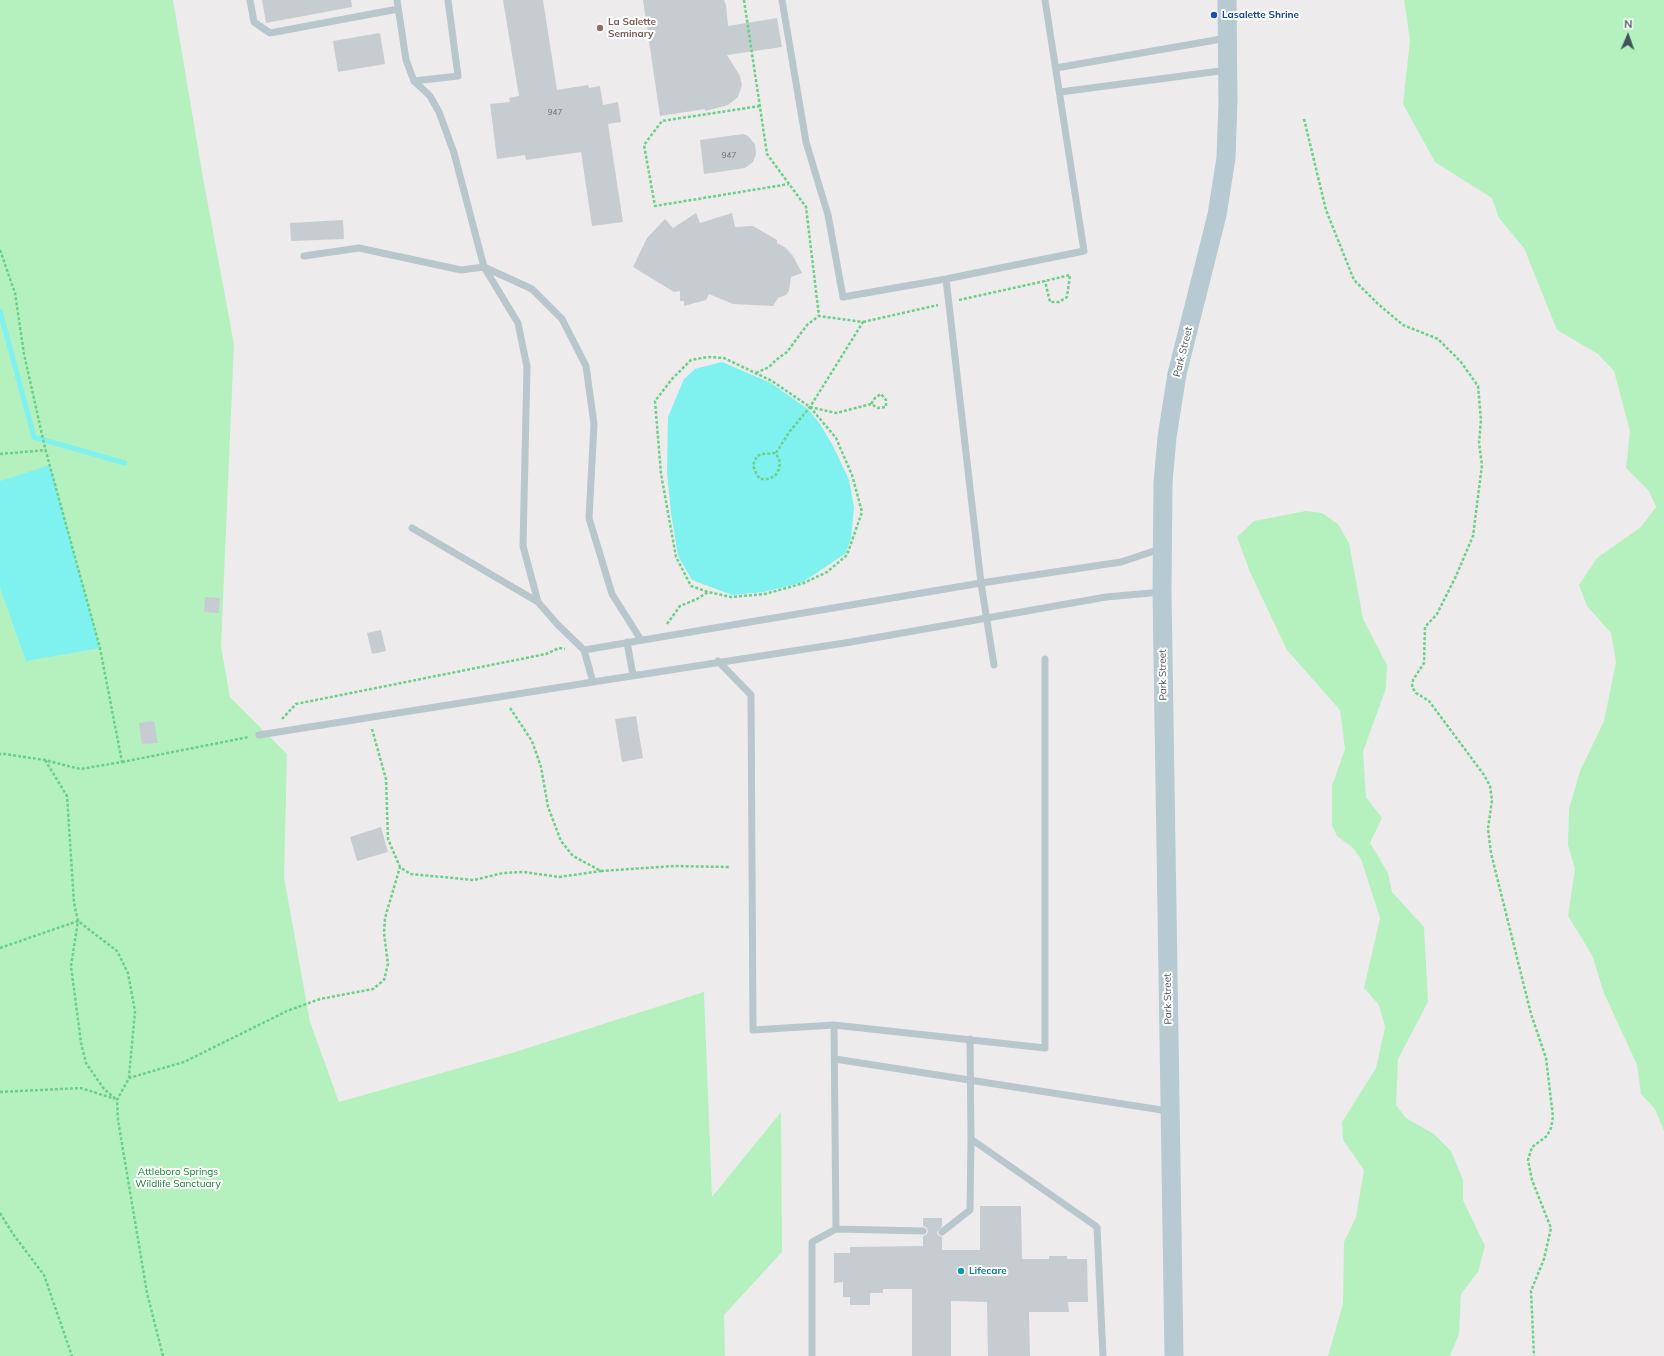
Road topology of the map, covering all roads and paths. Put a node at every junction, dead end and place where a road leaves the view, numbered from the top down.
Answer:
1 (250, 0) edge
2 (397, 0) edge
3 (448, 0) edge
4 (744, 0) edge
5 (782, 0) edge
6 (1046, 0) edge
7 (1227, 0) edge
8 (398, 9) junction
9 (1227, 38) junction
10 (1056, 68) junction
11 (1228, 70) junction
12 (414, 81) junction
13 (1060, 92) junction
14 (760, 106) junction
15 (1304, 120) dead end
16 (789, 184) junction
17 (0, 250) edge
18 (304, 256) dead end
19 (484, 267) junction
20 (946, 279) junction
21 (1045, 281) junction
22 (949, 302) junction
23 (819, 316) junction
24 (863, 322) junction
25 (756, 373) junction
26 (871, 404) junction
27 (810, 407) junction
28 (46, 450) junction
29 (776, 452) junction
30 (0, 454) edge
31 (412, 528) dead end
32 (1162, 549) junction
33 (981, 583) junction
34 (708, 592) junction
35 (1162, 592) junction
36 (538, 602) junction
37 (987, 617) junction
38 (663, 628) dead end
39 (641, 640) junction
40 (627, 642) junction
41 (584, 650) junction
42 (1045, 659) dead end
43 (718, 661) junction
44 (994, 665) dead end
45 (633, 675) junction
46 (593, 682) junction
47 (502, 696) junction
48 (369, 718) junction
49 (259, 735) junction
50 (0, 754) edge
51 (45, 760) junction
52 (122, 762) junction
53 (400, 867) junction
54 (728, 867) dead end
55 (601, 872) junction
56 (78, 921) junction
57 (0, 948) edge
58 (834, 1025) junction
59 (970, 1040) junction
60 (835, 1059) junction
61 (129, 1078) junction
62 (971, 1080) junction
63 (0, 1092) edge
64 (117, 1100) junction
65 (1170, 1111) junction
66 (972, 1139) junction
67 (0, 1213) edge
68 (836, 1229) junction
69 (923, 1231) dead end
70 (942, 1232) dead end
71 (72, 1356) edge
72 (163, 1356) edge
73 (812, 1356) edge
74 (1103, 1356) edge
75 (1174, 1356) edge
76 (1534, 1356) edge

1 - 8 lane
2 - 8 lane
3 - 12 lane
4 - 14 path
5 - 20 lane
6 - 10 lane
7 - 9 main road, Park Street
8 - 12 lane
9 - 10 lane
9 - 11 main road, Park Street
10 - 13 lane
11 - 13 lane
11 - 32 main road, Park Street
12 - 19 lane
13 - 20 lane
14 - 16 path
14 - 16 path
15 - 76 path
16 - 23 path
17 - 28 path
18 - 19 lane
19 - 36 lane
19 - 39 lane
20 - 22 lane
21 - 21 path
21 - 22 path
22 - 24 path
22 - 33 lane
23 - 24 path
23 - 25 path
24 - 27 path
25 - 27 path
25 - 34 path
26 - 26 path
26 - 27 path
27 - 29 path
27 - 34 path
28 - 30 path
28 - 52 path
29 - 29 path
31 - 36 lane
32 - 33 lane
32 - 35 main road, Park Street
33 - 37 lane
33 - 39 lane
34 - 38 path
35 - 37 lane
35 - 65 main road, Park Street
36 - 41 lane
37 - 43 lane
37 - 44 lane
39 - 40 lane
40 - 41 lane
40 - 45 lane
41 - 46 lane
41 - 49 path
42 - 59 lane
43 - 45 lane
43 - 58 lane
45 - 46 lane
46 - 47 lane
47 - 48 lane
47 - 55 path
48 - 49 lane
48 - 53 path
49 - 52 path
50 - 51 path
51 - 52 path
51 - 56 path
53 - 55 path
53 - 61 path
54 - 55 path
56 - 57 path
56 - 61 path
56 - 64 path
58 - 59 lane
58 - 60 lane
59 - 62 lane
60 - 62 lane
60 - 68 lane
61 - 64 path
62 - 65 lane
62 - 66 lane
63 - 64 path
64 - 72 path
65 - 75 main road, Park Street
66 - 70 lane
66 - 74 lane
67 - 71 path
68 - 69 lane
68 - 73 lane

